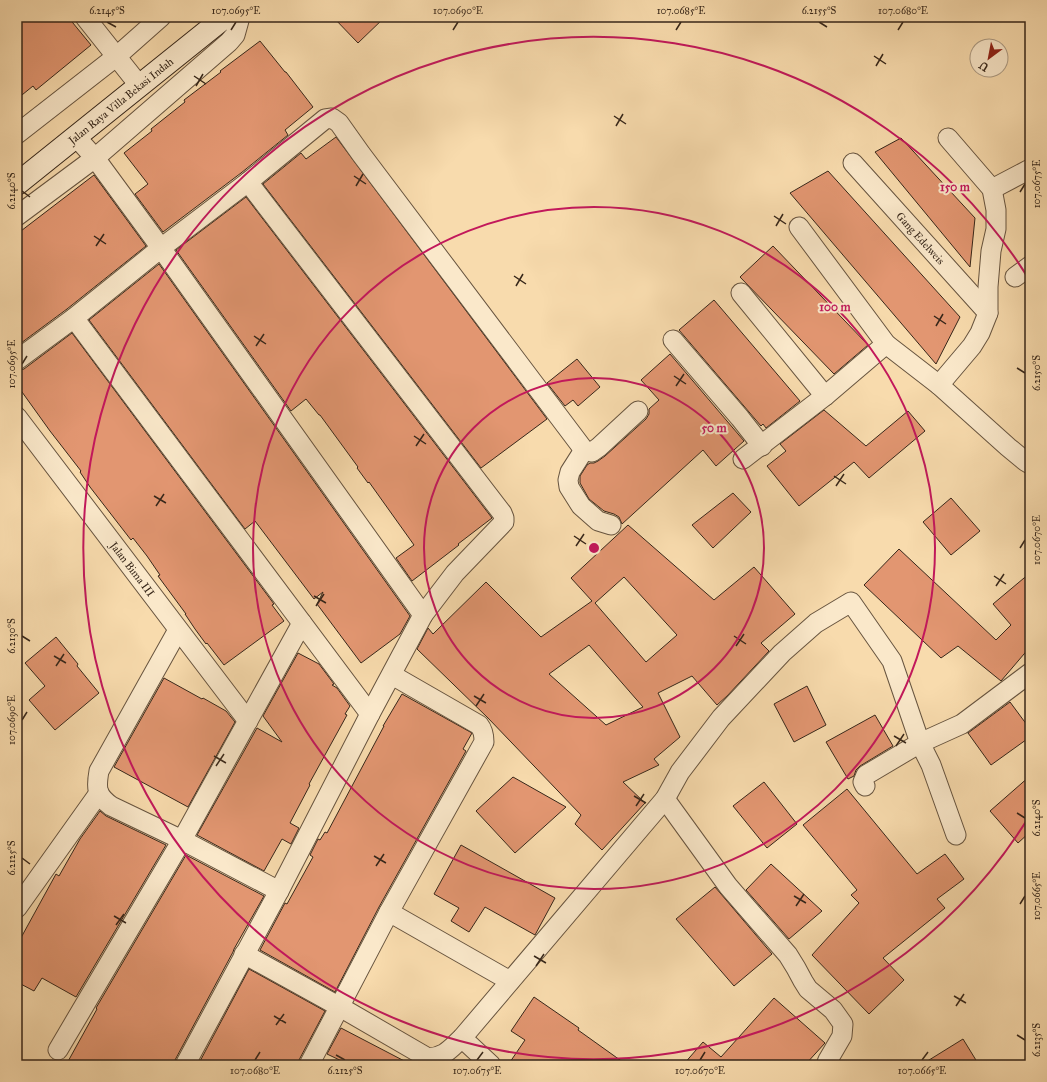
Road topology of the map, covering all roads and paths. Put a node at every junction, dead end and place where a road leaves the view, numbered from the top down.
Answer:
1 (85, 17) edge
2 (161, 17) edge
3 (225, 17) edge
4 (240, 17) edge
5 (117, 56) junction
6 (139, 85) junction
7 (17, 134) edge
8 (76, 137) junction
9 (948, 138) dead end
10 (95, 158) junction
11 (853, 163) dead end
12 (1030, 169) edge
13 (248, 182) junction
14 (17, 184) edge
15 (992, 189) junction
16 (17, 216) edge
17 (799, 227) dead end
18 (161, 248) junction
19 (1030, 266) edge
20 (1015, 277) dead end
21 (741, 293) dead end
22 (988, 312) junction
23 (74, 318) junction
24 (673, 340) dead end
25 (886, 344) junction
26 (17, 360) edge
27 (938, 385) junction
28 (824, 396) junction
29 (638, 411) dead end
30 (17, 417) edge
31 (762, 446) junction
32 (584, 450) junction
33 (743, 459) dead end
34 (1030, 464) edge
35 (611, 525) dead end
36 (423, 615) junction
37 (302, 623) junction
38 (178, 630) junction
39 (1030, 673) edge
40 (392, 674) junction
41 (370, 714) junction
42 (248, 721) junction
43 (920, 743) junction
44 (865, 786) dead end
45 (99, 794) junction
46 (665, 799) junction
47 (956, 835) dead end
48 (182, 840) junction
49 (279, 891) junction
50 (17, 908) edge
51 (389, 912) junction
52 (244, 954) junction
53 (510, 981) junction
54 (340, 1007) junction
55 (462, 1038) junction
56 (58, 1050) dead end
57 (185, 1065) edge
58 (309, 1065) edge
59 (491, 1065) edge
60 (826, 1065) edge

1 - 5 street
2 - 5 street
3 - 6 main road, Jalan Raya Villa Bekasi Indah
4 - 10 street
5 - 6 street
5 - 7 street
6 - 8 main road, Jalan Raya Villa Bekasi Indah
8 - 10 street
8 - 14 main road, Jalan Raya Villa Bekasi Indah
9 - 15 street
10 - 16 street
10 - 18 street
11 - 22 street, Gang Edelweis
12 - 15 street
13 - 18 street
13 - 32 street
13 - 36 street
15 - 22 street
17 - 25 street
18 - 23 street
18 - 36 street
19 - 20 street
21 - 28 street
22 - 27 street
23 - 26 street
23 - 37 street
24 - 31 street
25 - 27 street
25 - 28 street
27 - 34 street
28 - 31 street
29 - 32 street
30 - 38 street, Jalan Bima III
31 - 33 street
32 - 35 street
36 - 40 street
37 - 41 street
37 - 42 street
38 - 42 street, Jalan Bima III
38 - 45 street
39 - 43 street
40 - 41 street
40 - 51 street
41 - 49 street
42 - 48 street
43 - 44 street
43 - 46 street
43 - 47 street
45 - 48 street
45 - 50 street
46 - 53 street
46 - 60 street
48 - 49 street
48 - 56 street
49 - 52 street
51 - 53 street
51 - 54 street
52 - 54 street
52 - 57 street
53 - 55 street
54 - 55 street
54 - 58 street
55 - 59 street

